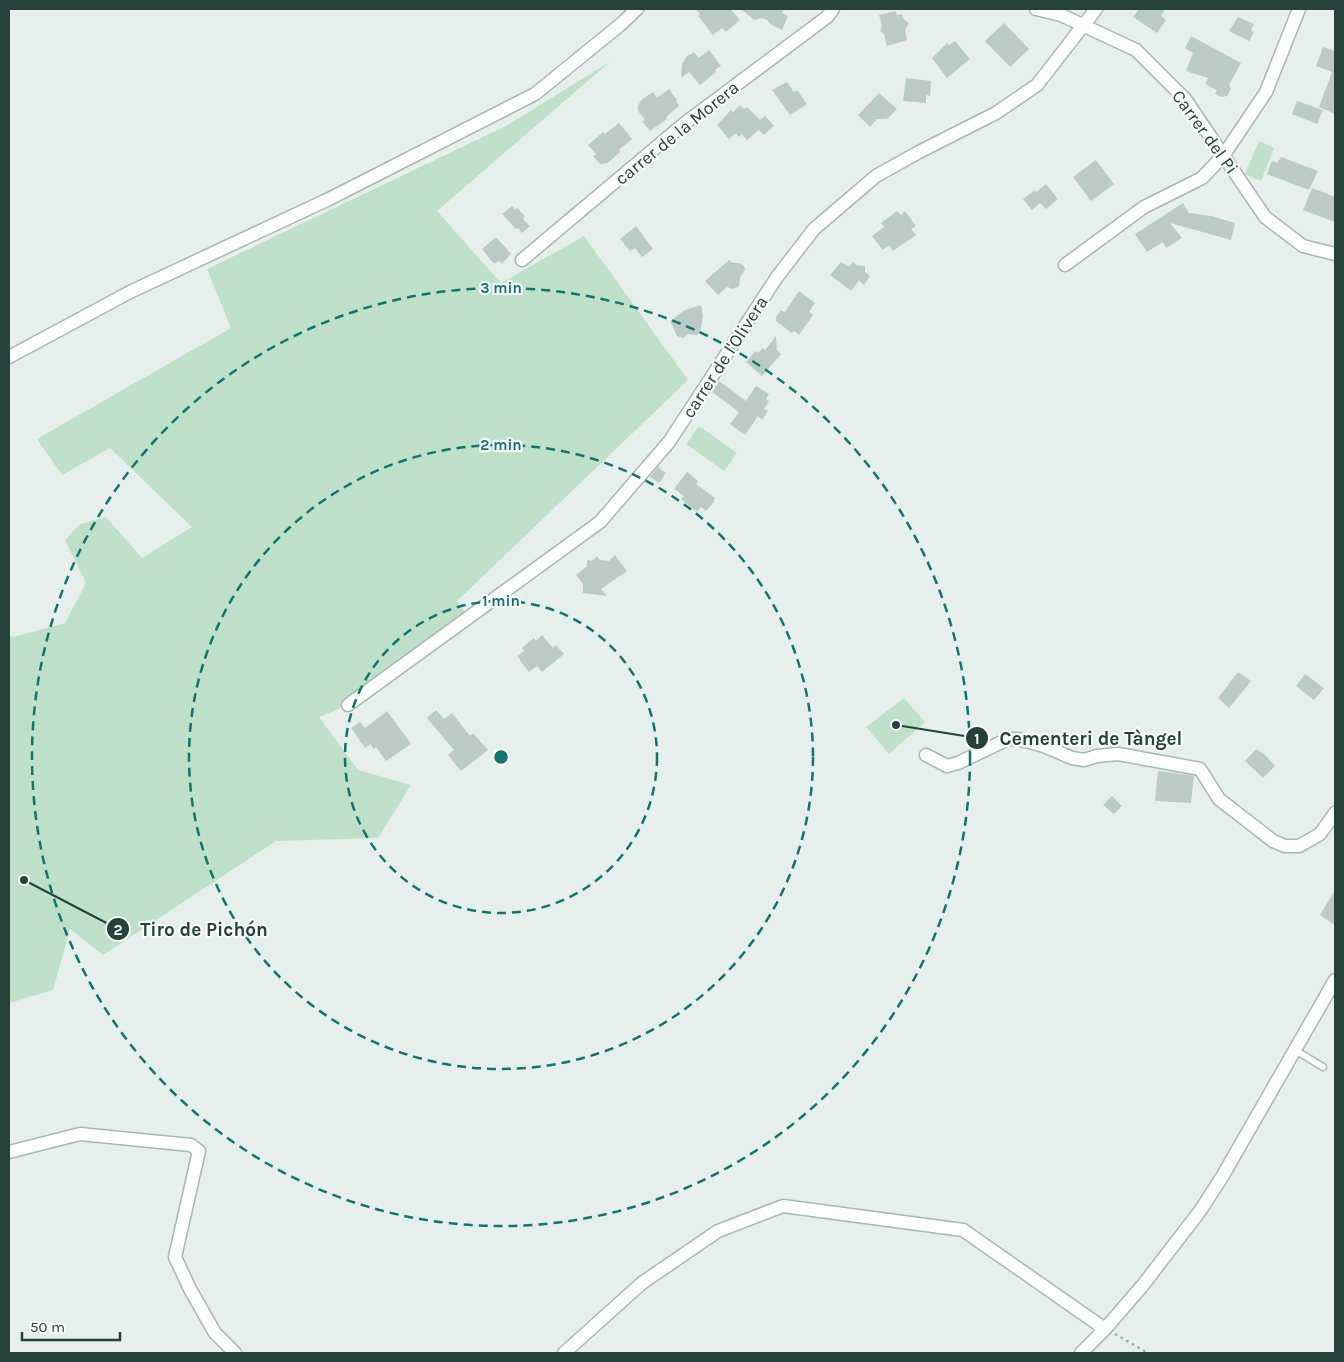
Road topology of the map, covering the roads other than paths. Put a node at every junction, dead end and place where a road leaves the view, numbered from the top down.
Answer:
1 (637, 9) edge
2 (833, 9) edge
3 (1036, 9) edge
4 (1096, 9) edge
5 (1299, 9) edge
6 (1084, 25) junction
7 (1223, 156) junction
8 (1335, 254) edge
9 (522, 260) dead end
10 (1065, 265) dead end
11 (9, 357) edge
12 (348, 705) dead end
13 (926, 755) dead end
14 (1335, 813) edge
15 (1335, 980) edge
16 (1295, 1050) junction
17 (1323, 1067) dead end
18 (9, 1152) edge
19 (1105, 1328) junction
20 (235, 1353) edge
21 (564, 1353) edge
22 (1081, 1353) edge

1 - 11 street
2 - 9 street, carrer de la Morera
3 - 6 street, Carrer del Pi
4 - 6 street, carrer de l'Olivera
5 - 7 street
6 - 7 street, Carrer del Pi
6 - 12 street, carrer de l'Olivera
7 - 8 street, Carrer del Pi
7 - 10 street
13 - 14 street
15 - 16 street
16 - 17 lane
16 - 19 street
18 - 20 street
19 - 21 street
19 - 22 street

